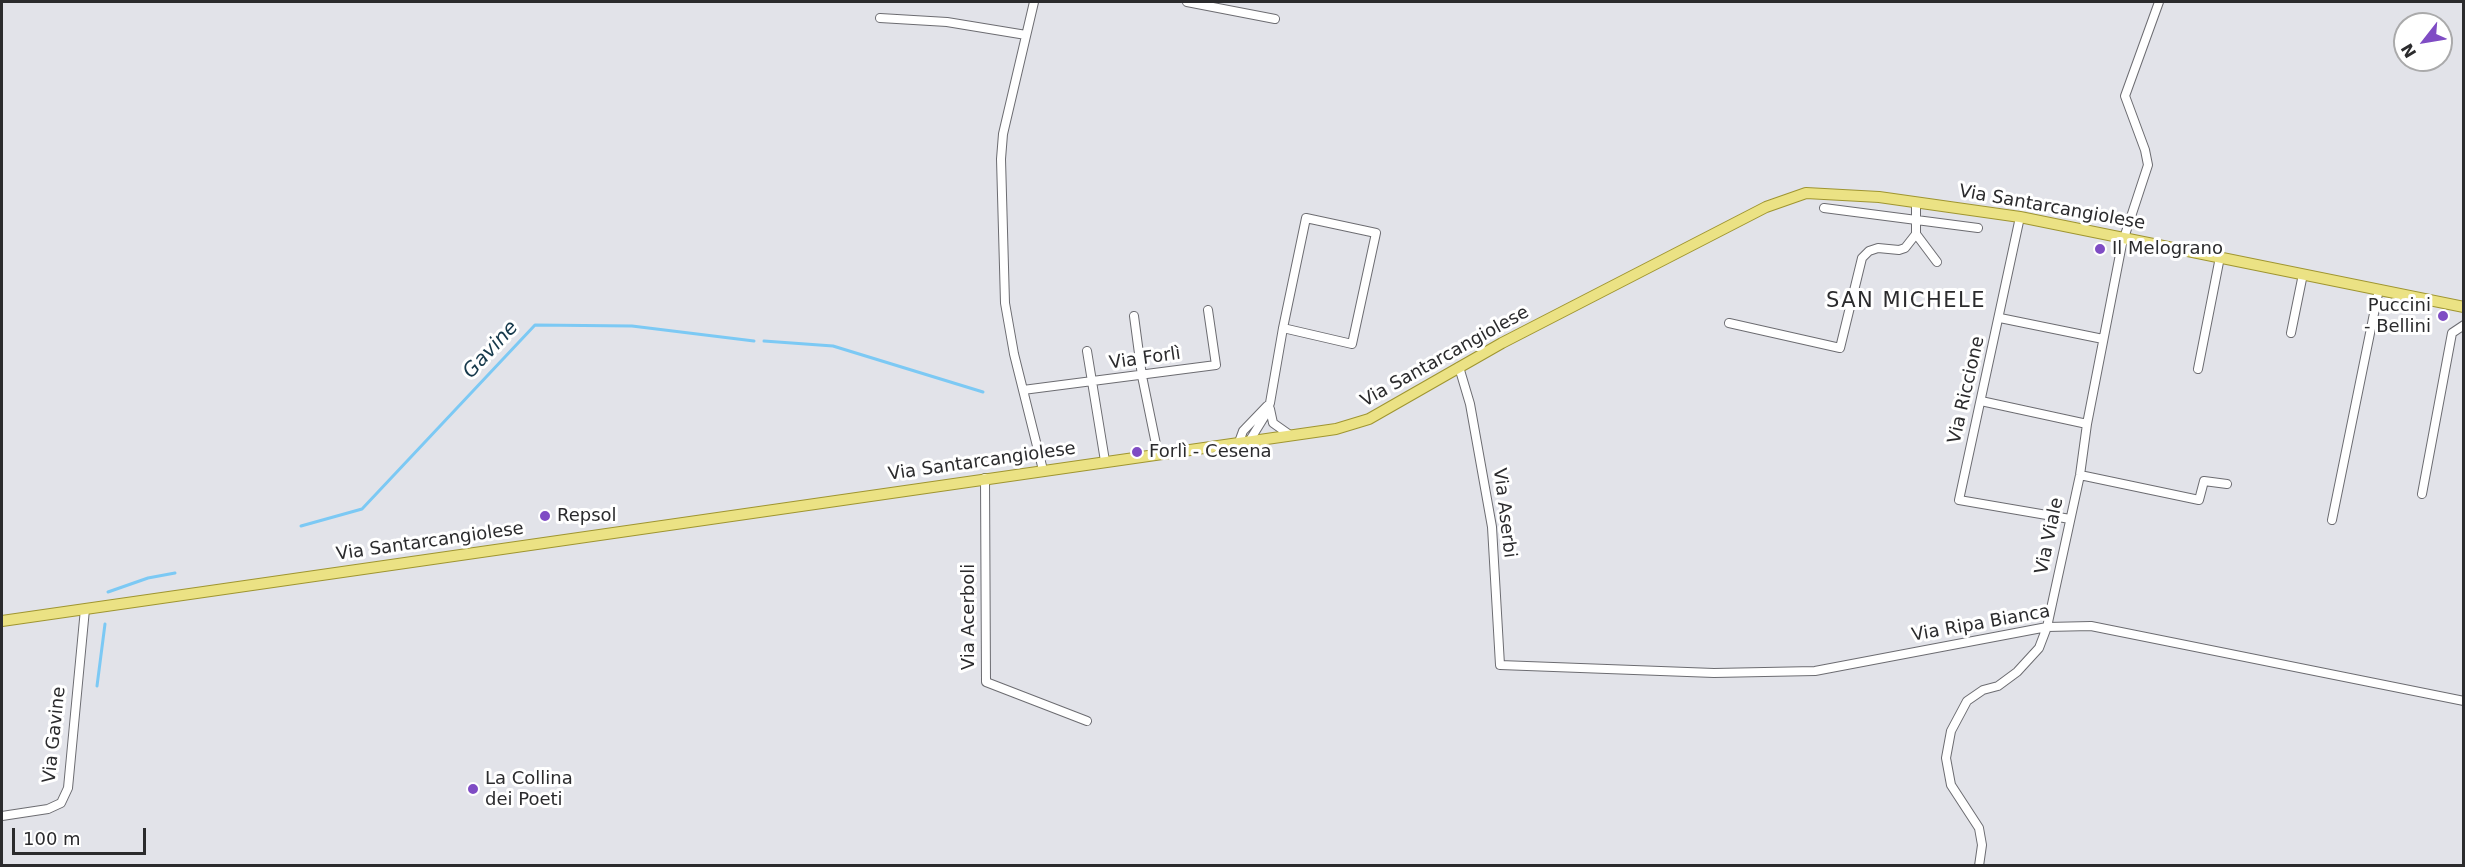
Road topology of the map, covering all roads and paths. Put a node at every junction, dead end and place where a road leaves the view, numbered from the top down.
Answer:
1 (1034, 2) edge
2 (1187, 2) edge
3 (2159, 2) edge
4 (880, 18) dead end
5 (1275, 19) dead end
6 (1026, 35) junction
7 (1916, 202) junction
8 (1824, 208) dead end
9 (2020, 217) junction
10 (1915, 219) junction
11 (1978, 228) dead end
12 (1916, 234) junction
13 (2124, 236) junction
14 (2220, 257) junction
15 (1937, 262) dead end
16 (2304, 274) junction
17 (2379, 290) junction
18 (2463, 307) edge
19 (1208, 310) dead end
20 (1134, 316) dead end
21 (2000, 318) junction
22 (1729, 323) dead end
23 (2462, 325) edge
24 (1283, 328) junction
25 (2291, 333) dead end
26 (2103, 339) junction
27 (1087, 351) dead end
28 (1459, 367) junction
29 (2198, 369) dead end
30 (1142, 376) junction
31 (1092, 383) junction
32 (1023, 390) junction
33 (1981, 402) junction
34 (1270, 403) junction
35 (2087, 424) junction
36 (1293, 436) junction
37 (1245, 441) junction
38 (1158, 454) junction
39 (1105, 461) junction
40 (1043, 470) junction
41 (2080, 475) junction
42 (985, 478) junction
43 (2227, 484) dead end
44 (2421, 494) dead end
45 (2070, 519) junction
46 (2332, 520) dead end
47 (85, 609) junction
48 (2, 621) edge
49 (2047, 627) junction
50 (1500, 665) joint
51 (2463, 701) edge
52 (1087, 721) dead end
53 (2, 816) edge
54 (1979, 866) edge

1 - 6 street
2 - 5 street
3 - 13 street, Via Viale
4 - 6 street
6 - 32 street
7 - 9 main road, Via Santarcangiolese
7 - 10 street
7 - 28 main road, Via Santarcangiolese
8 - 10 street, Via Santarcangiolese
9 - 13 main road, Via Santarcangiolese
9 - 21 street, Via Riccione
10 - 11 street, Via Santarcangiolese
10 - 12 street
12 - 15 street
12 - 22 street
13 - 14 main road, Via Santarcangiolese
13 - 26 street, Via Viale
14 - 16 main road, Via Santarcangiolese
14 - 29 street
16 - 17 main road, Via Santarcangiolese
16 - 25 street
17 - 18 main road, Via Santarcangiolese
17 - 46 street
19 - 30 street, Via Forlì
20 - 30 street
21 - 26 street
21 - 33 street, Via Riccione
23 - 44 street
24 - 24 street
24 - 34 street
26 - 35 street, Via Viale
27 - 31 street
28 - 36 main road, Via Santarcangiolese
28 - 50 street, Via Aserbi
30 - 31 street, Via Forlì
30 - 38 street
31 - 32 street, Via Forlì
31 - 39 street
32 - 40 street
33 - 35 street
33 - 45 street, Via Riccione
34 - 36 street
34 - 37 street
35 - 41 street, Via Viale
36 - 37 main road, Via Santarcangiolese
37 - 38 main road, Via Santarcangiolese
38 - 39 main road, Via Santarcangiolese
39 - 40 main road, Via Santarcangiolese
40 - 42 main road, Via Santarcangiolese
41 - 43 street
41 - 45 street, Via Viale
42 - 47 main road, Via Santarcangiolese
42 - 52 street, Via Acerboli
45 - 49 street, Via Viale
47 - 48 main road, Via Santarcangiolese
47 - 53 street, Via Gavine
49 - 50 street, Via Ripa Bianca
49 - 51 street, Via Ripa Bianca
49 - 54 street, Via Viale

